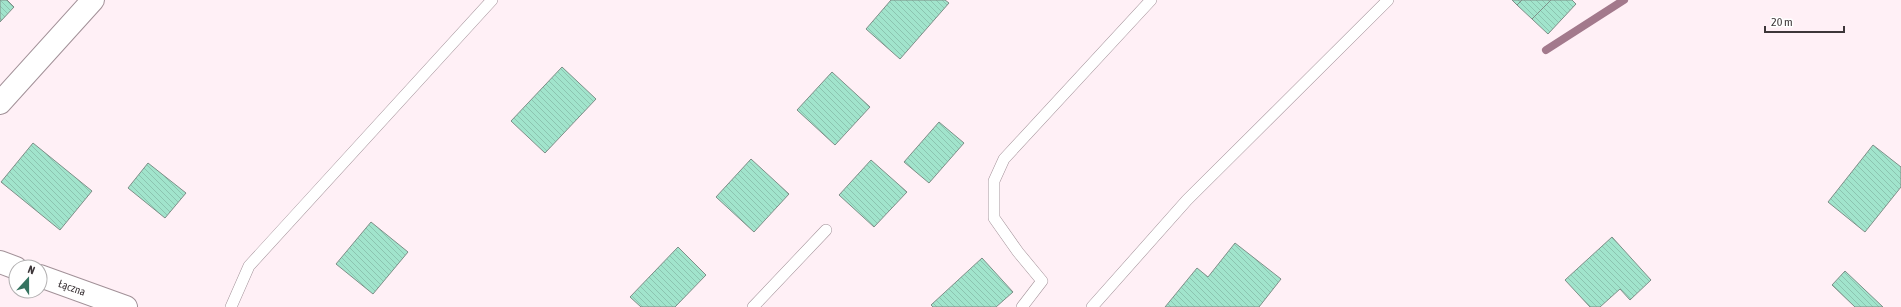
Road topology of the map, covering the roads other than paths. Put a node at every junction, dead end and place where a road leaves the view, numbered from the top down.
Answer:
1 (93, 0) edge
2 (105, 0) edge
3 (492, 0) edge
4 (1151, 0) edge
5 (1388, 0) edge
6 (0, 103) edge
7 (0, 111) edge
8 (826, 230) dead end
9 (48, 279) edge
10 (126, 307) edge
11 (232, 307) edge
12 (753, 307) edge
13 (1022, 307) edge
14 (1092, 307) edge

1 - 6 street
2 - 7 lane
3 - 11 lane
4 - 13 lane
5 - 14 lane
8 - 12 lane
9 - 10 street, Łączna

